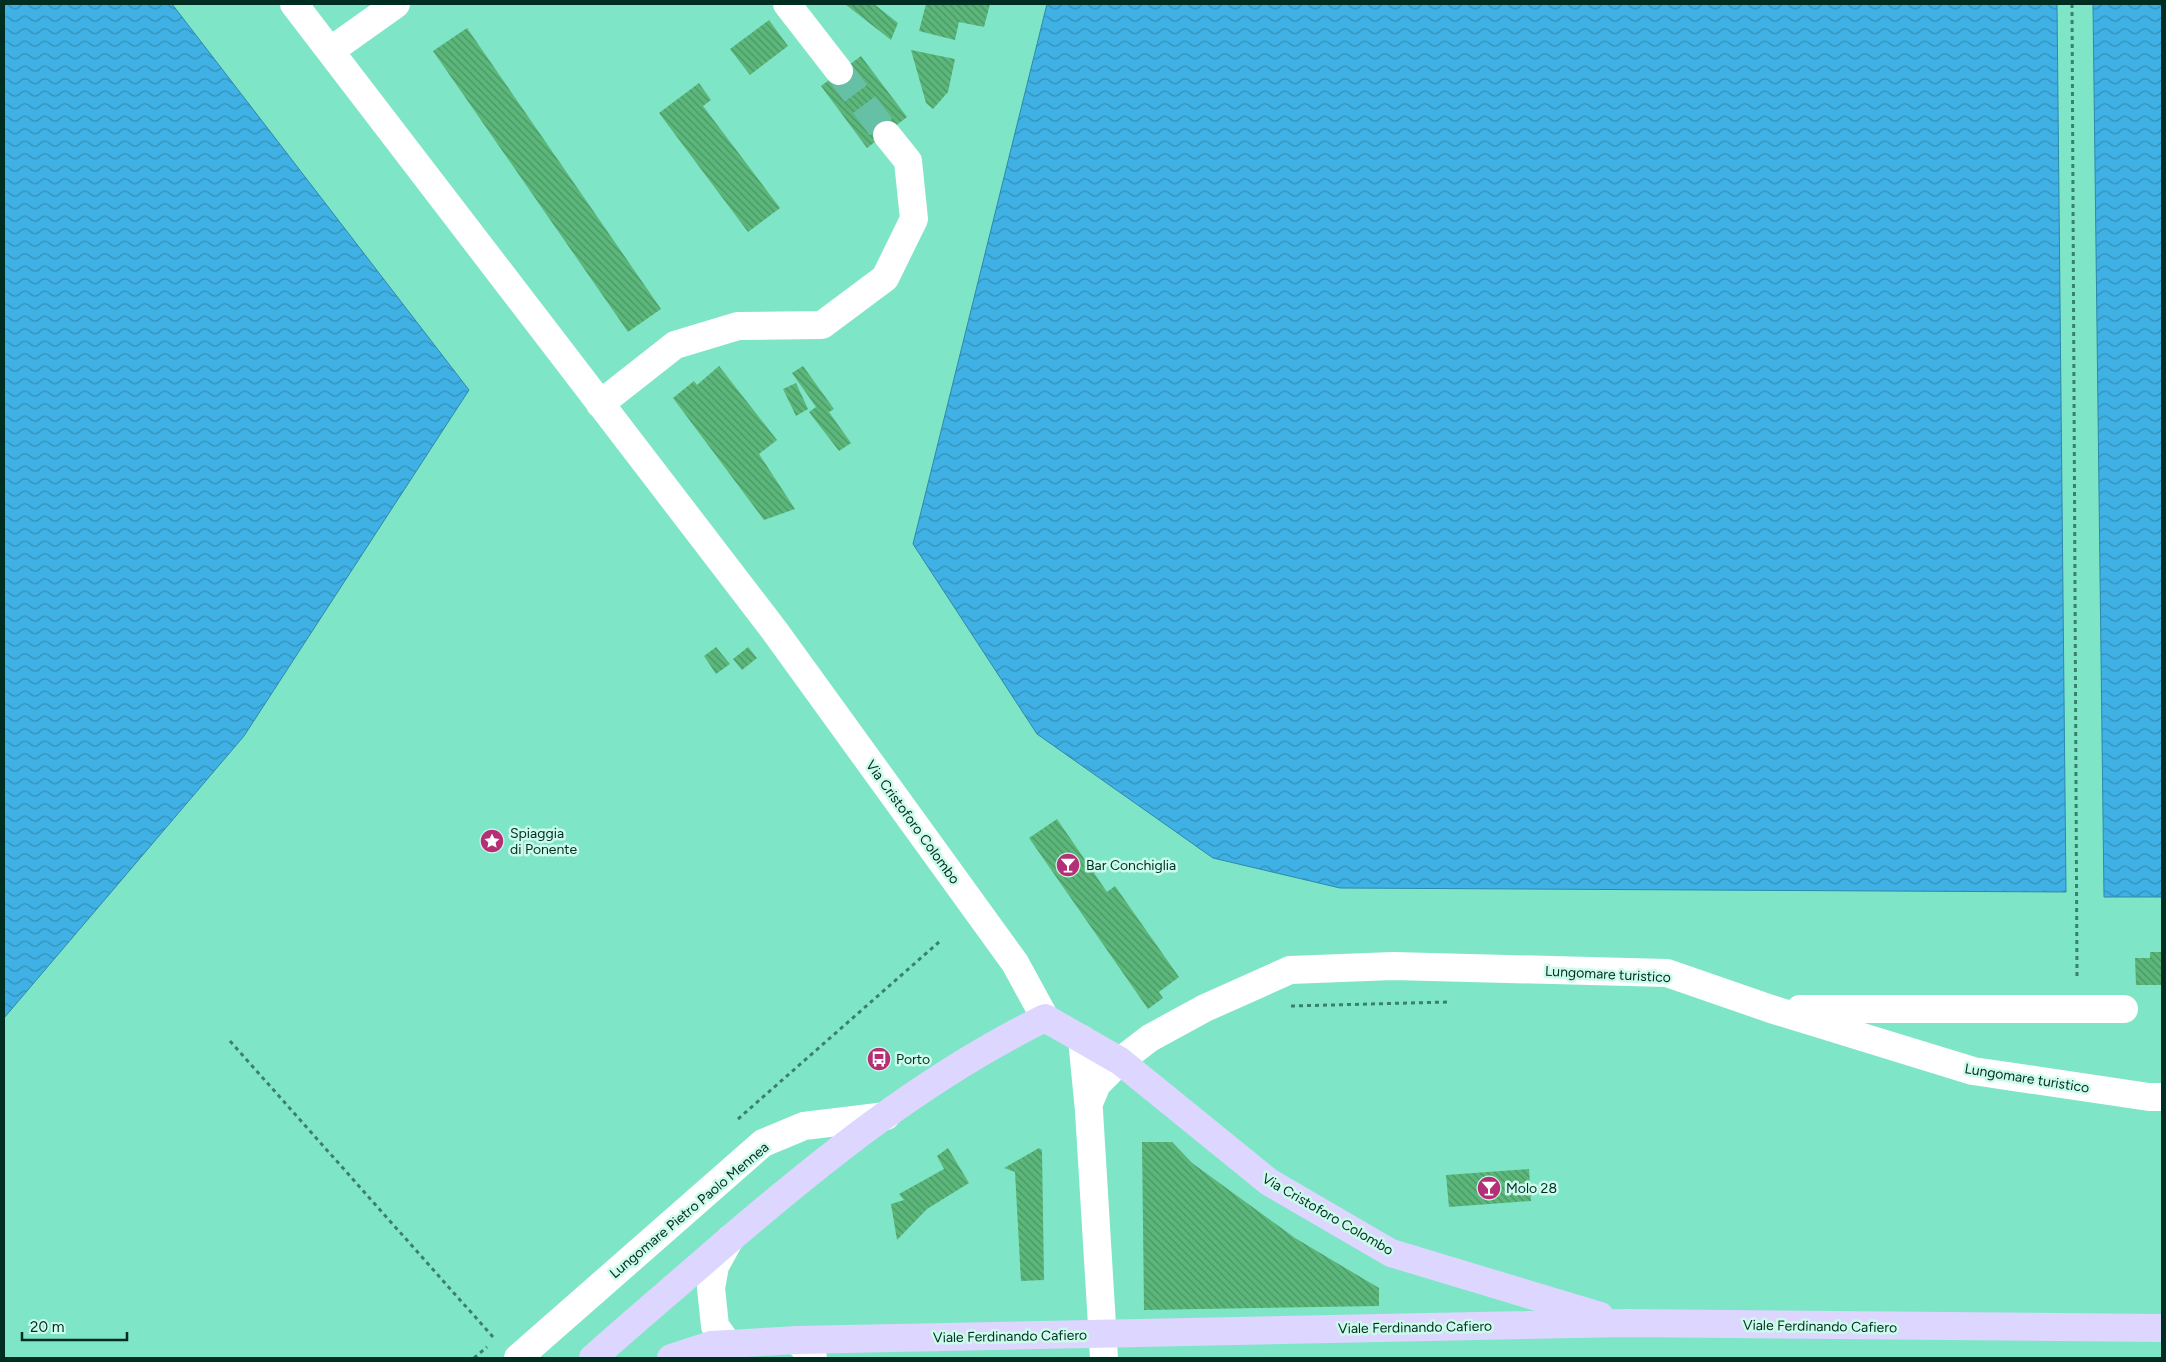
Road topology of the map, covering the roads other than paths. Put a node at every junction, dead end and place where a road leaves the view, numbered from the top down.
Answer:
1 (294, 4) edge
2 (396, 4) edge
3 (787, 4) edge
4 (330, 51) junction
5 (839, 71) tunnel mouth
6 (887, 135) tunnel mouth
7 (600, 404) junction
8 (1771, 1009) junction
9 (2124, 1009) dead end
10 (1045, 1018) junction
11 (1082, 1039) junction
12 (1120, 1061) junction
13 (2162, 1097) edge
14 (1088, 1103) junction
15 (886, 1116) junction
16 (730, 1239) junction
17 (1626, 1323) junction
18 (2162, 1328) edge
19 (728, 1344) junction
20 (1103, 1346) edge
21 (805, 1349) edge
22 (518, 1358) edge
23 (593, 1358) edge
24 (671, 1358) edge

1 - 4 street, Via Cristoforo Colombo
2 - 4 street
3 - 5 street
4 - 7 street, Via Cristoforo Colombo
6 - 7 street
7 - 10 street, Via Cristoforo Colombo
8 - 9 street
8 - 12 street, Lungomare turistico
8 - 13 street, Lungomare turistico
10 - 11 main road
10 - 15 main road, Lungomare Pietro Paolo Mennea
11 - 12 main road, Via Cristoforo Colombo
11 - 14 street
12 - 14 street
12 - 17 main road, Via Cristoforo Colombo
14 - 20 street
15 - 16 main road, Lungomare Pietro Paolo Mennea
15 - 22 street, Lungomare Pietro Paolo Mennea
16 - 19 street, Lungomare Pietro Paolo Mennea
16 - 23 main road, Lungomare Pietro Paolo Mennea
17 - 18 main road, Viale Ferdinando Cafiero
17 - 20 main road, Viale Ferdinando Cafiero
19 - 21 main road, Viale Ferdinando Cafiero
19 - 24 main road, Viale Ferdinando Cafiero
20 - 21 main road, Viale Ferdinando Cafiero

